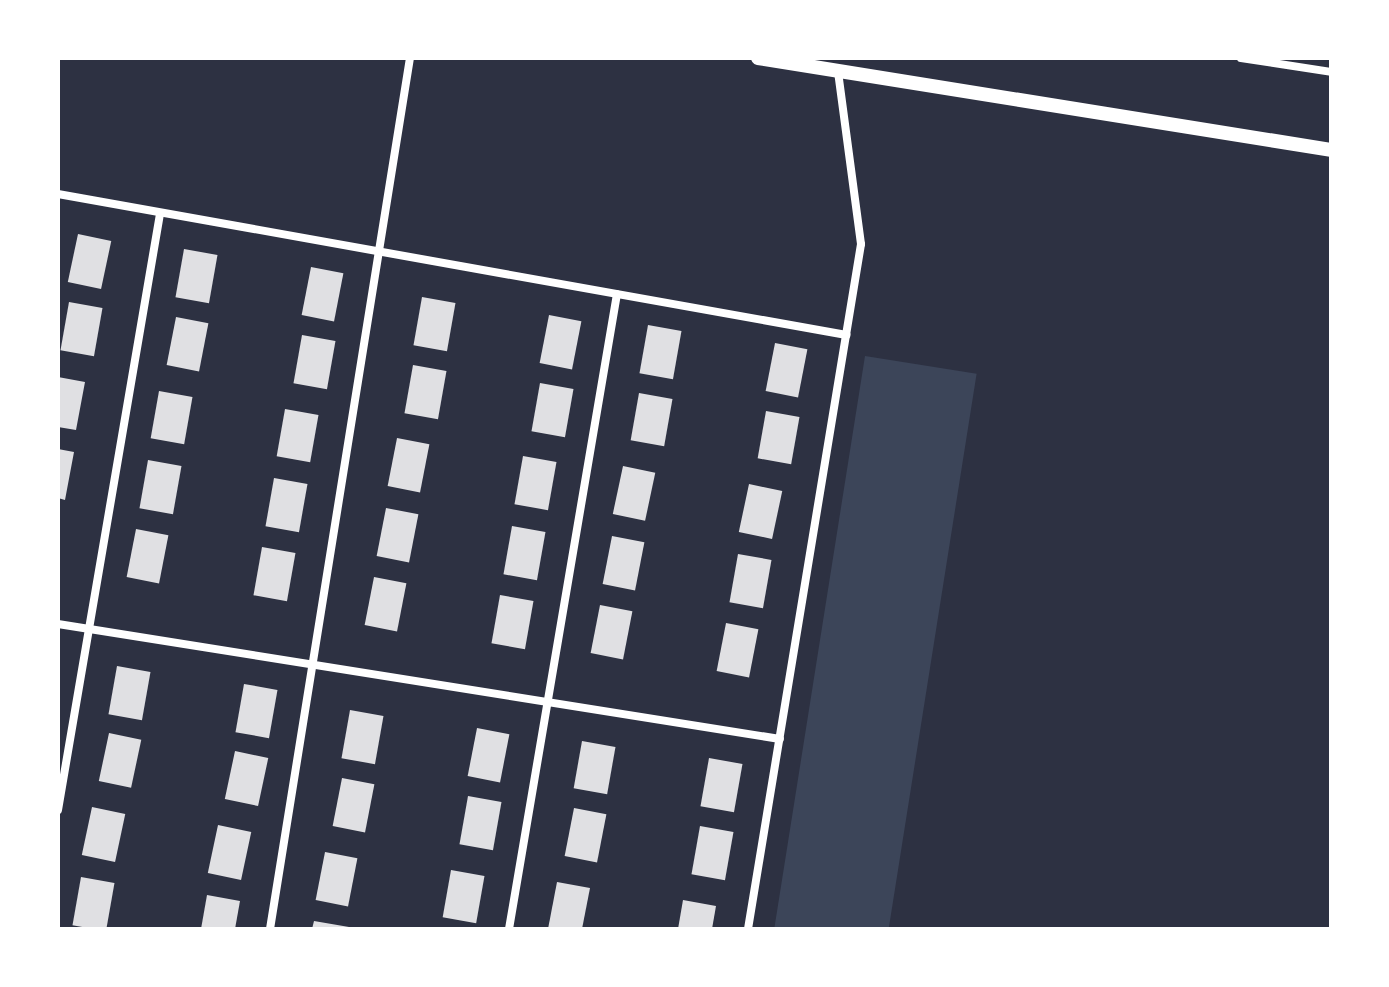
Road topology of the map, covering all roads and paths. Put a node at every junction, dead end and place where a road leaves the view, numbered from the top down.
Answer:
1 (410, 58) edge
2 (758, 58) edge
3 (1241, 58) edge
4 (797, 61) edge
5 (838, 70) junction
6 (1331, 72) edge
7 (1331, 150) edge
8 (58, 194) edge
9 (160, 214) junction
10 (382, 253) junction
11 (617, 294) junction
12 (846, 335) junction
13 (58, 624) edge
14 (89, 629) junction
15 (313, 664) junction
16 (548, 702) junction
17 (780, 739) junction
18 (58, 810) edge
19 (270, 929) edge
20 (509, 929) edge
21 (748, 929) edge

1 - 10 street
2 - 4 street
3 - 6 street
4 - 5 street
5 - 7 street
5 - 12 street
8 - 9 street
9 - 10 street
9 - 14 street
10 - 11 street
10 - 15 street
11 - 12 street
11 - 16 street
12 - 17 street
13 - 14 street
14 - 15 street
14 - 18 street
15 - 16 street
15 - 19 street
16 - 17 street
16 - 20 street
17 - 21 street

